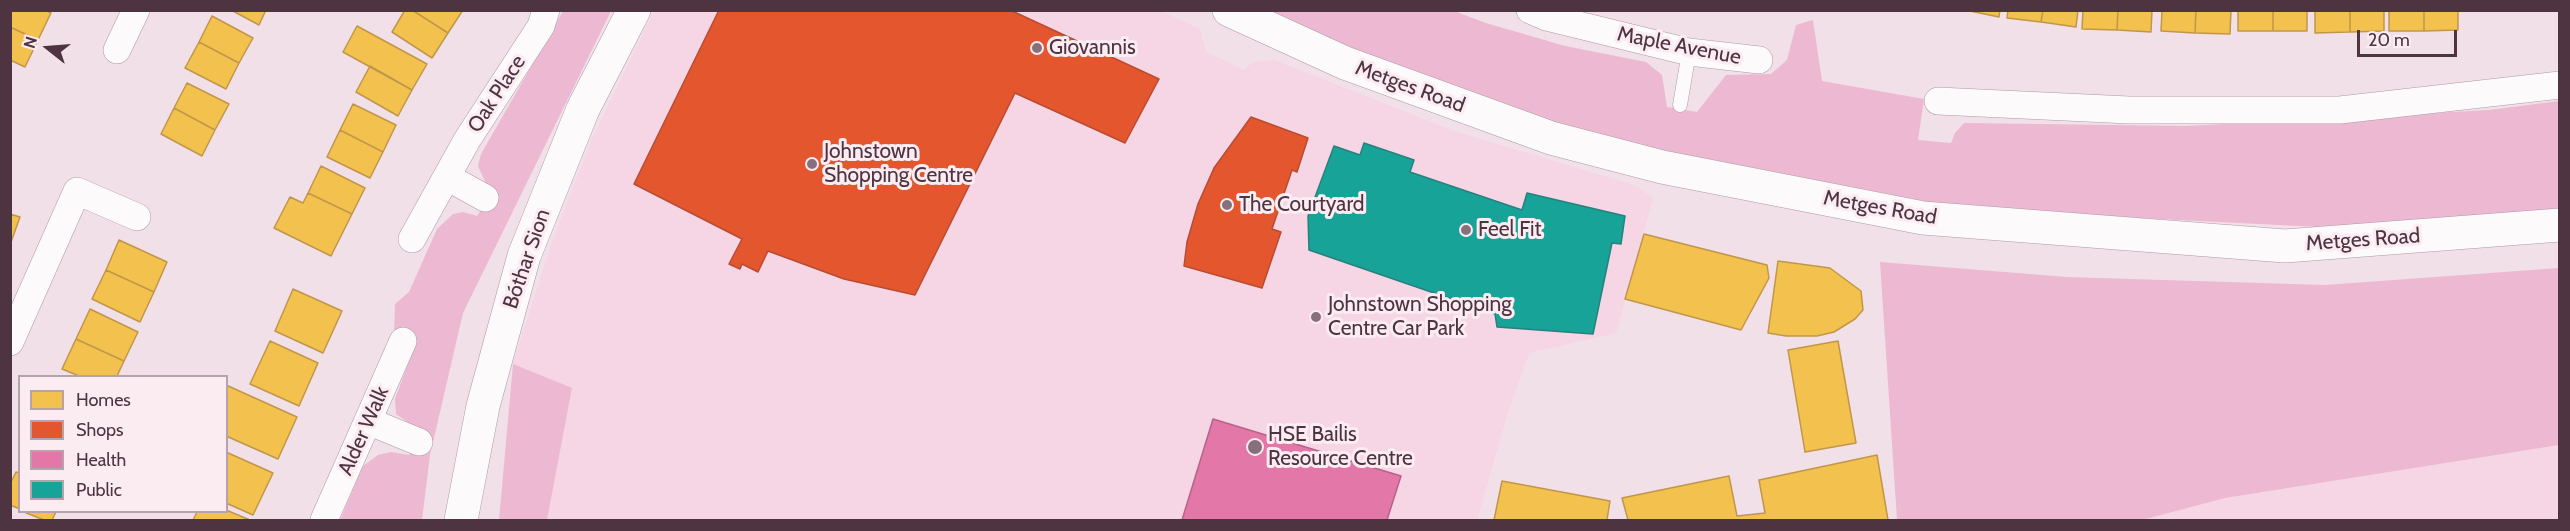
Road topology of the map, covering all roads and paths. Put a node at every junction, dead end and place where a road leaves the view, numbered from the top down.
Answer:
1 (136, 10) edge
2 (546, 10) edge
3 (633, 10) edge
4 (1229, 10) edge
5 (1530, 10) edge
6 (117, 50) dead end
7 (1689, 52) junction
8 (1759, 60) dead end
9 (2559, 85) edge
10 (1938, 100) dead end
11 (1680, 105) dead end
12 (447, 177) junction
13 (485, 198) dead end
14 (138, 217) dead end
15 (2559, 225) edge
16 (412, 239) dead end
17 (403, 341) dead end
18 (10, 342) edge
19 (368, 421) junction
20 (419, 442) dead end
21 (324, 520) edge
22 (460, 520) edge

1 - 6 street
2 - 12 street, Oak Place
3 - 22 street, Bóthar Sion
4 - 15 street, Metges Road
5 - 7 street, Maple Avenue
7 - 8 street, Maple Avenue
7 - 11 lane
9 - 10 street
12 - 13 street
12 - 16 street, Oak Place
14 - 18 street
17 - 19 street, Alder Walk
19 - 20 street
19 - 21 street, Alder Walk

